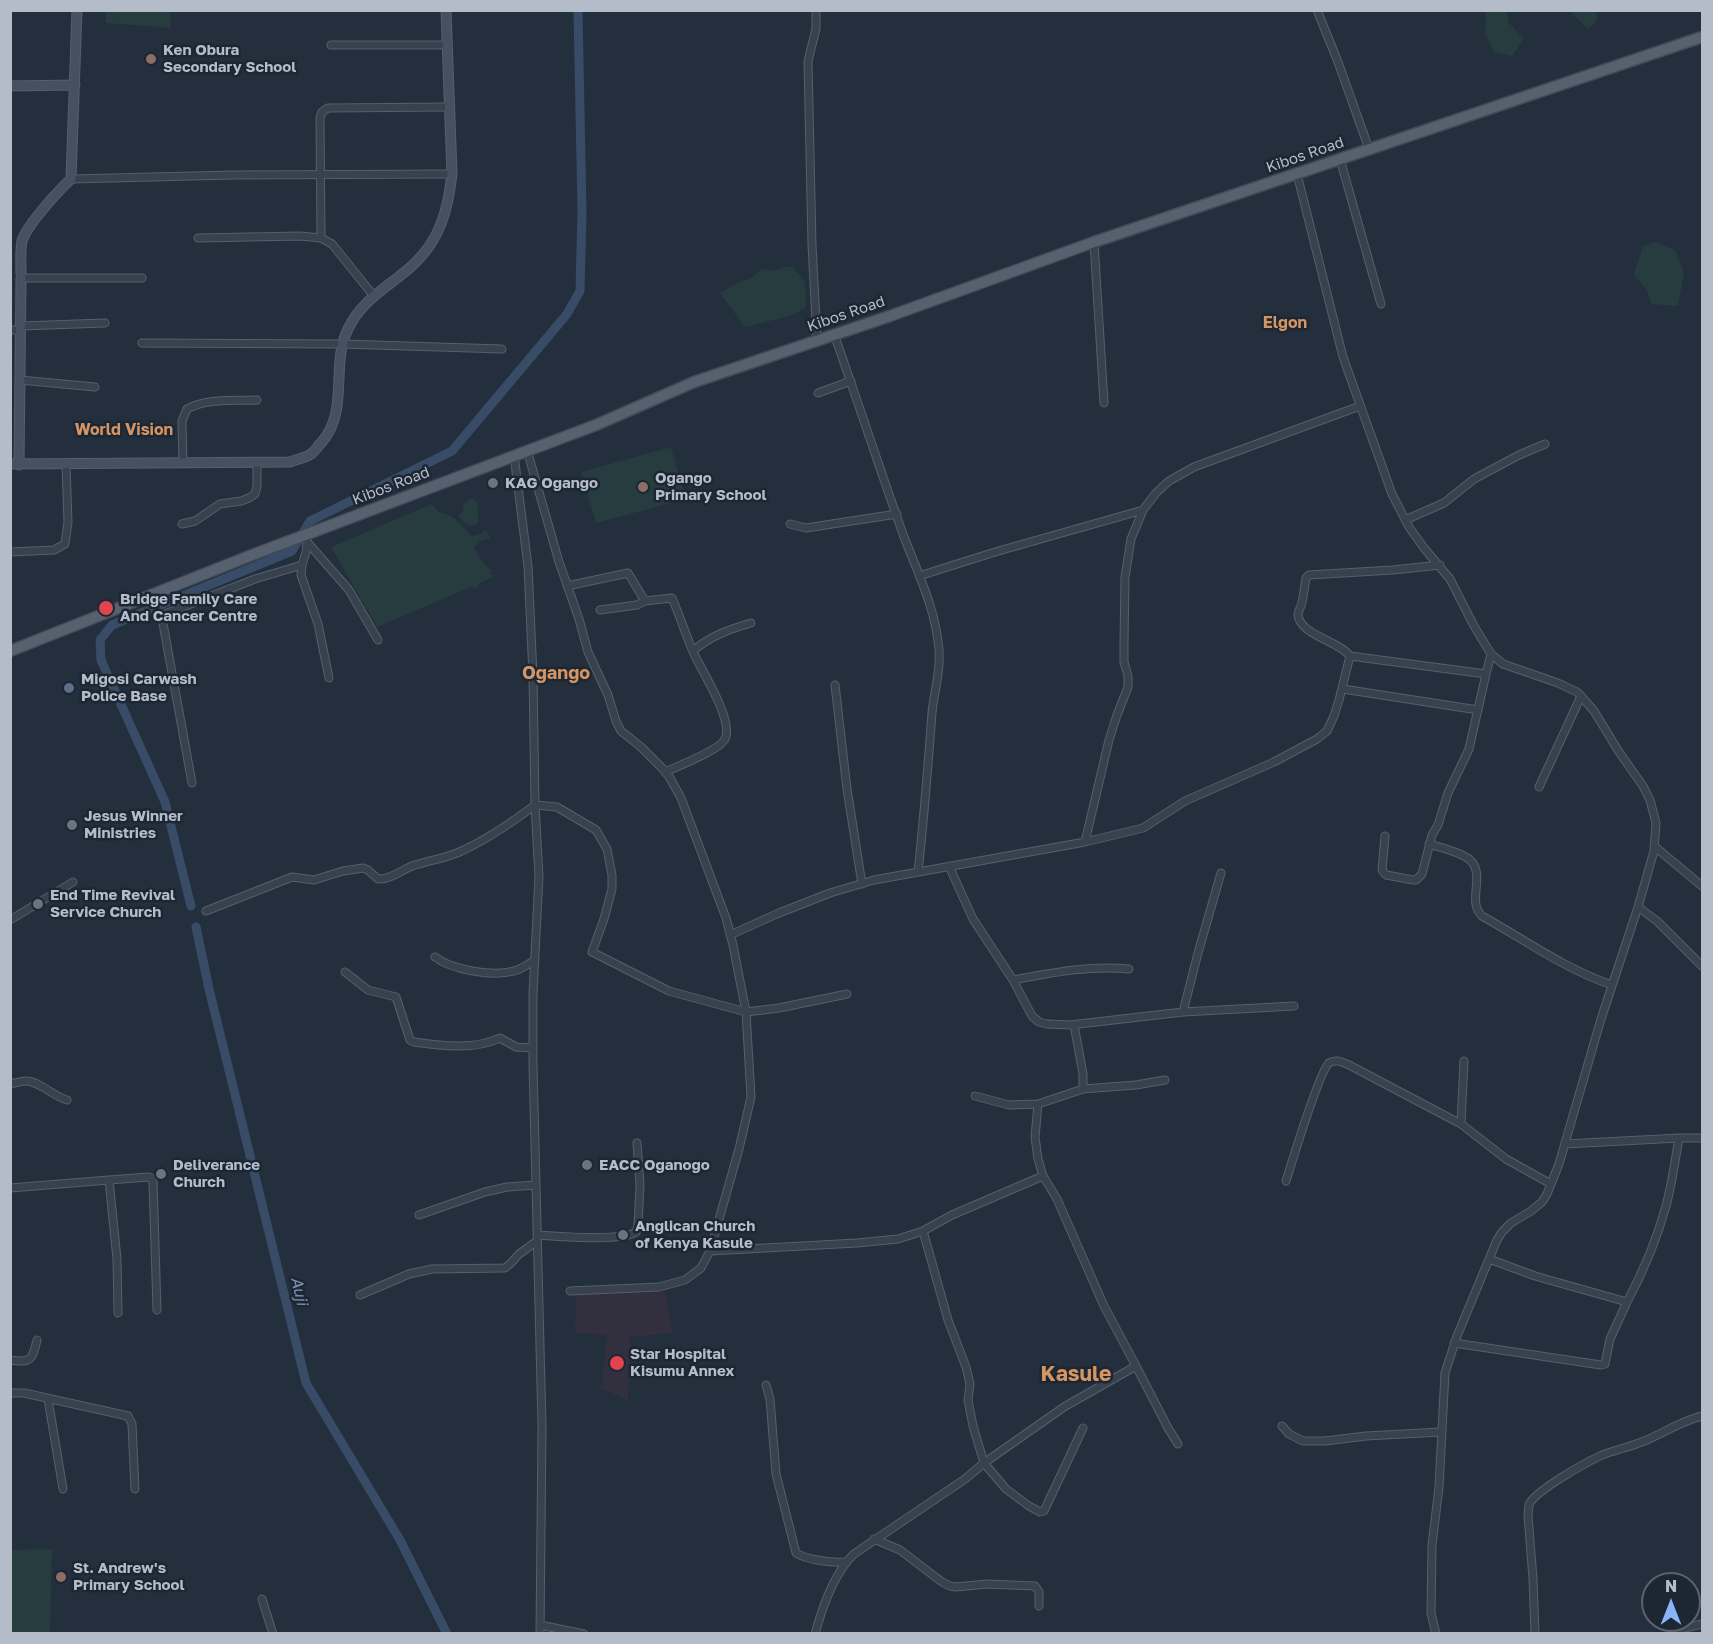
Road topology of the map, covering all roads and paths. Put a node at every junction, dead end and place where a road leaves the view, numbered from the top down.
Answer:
1 (77, 10) edge
2 (446, 10) edge
3 (816, 10) edge
4 (1317, 10) edge
5 (1702, 37) edge
6 (330, 45) dead end
7 (448, 45) junction
8 (75, 85) junction
9 (10, 86) edge
10 (450, 106) junction
11 (1369, 149) junction
12 (1340, 159) junction
13 (452, 174) junction
14 (1297, 174) junction
15 (320, 175) junction
16 (71, 179) junction
17 (198, 238) dead end
18 (321, 238) junction
19 (1094, 242) junction
20 (21, 276) junction
21 (142, 278) dead end
22 (374, 295) junction
23 (1382, 304) dead end
24 (105, 323) dead end
25 (17, 328) edge
26 (834, 334) junction
27 (816, 340) junction
28 (142, 343) dead end
29 (342, 344) junction
30 (502, 349) dead end
31 (20, 380) junction
32 (850, 381) junction
33 (95, 387) dead end
34 (818, 393) dead end
35 (257, 400) dead end
36 (1104, 403) dead end
37 (1360, 406) junction
38 (1545, 444) dead end
39 (527, 450) junction
40 (514, 455) junction
41 (257, 462) junction
42 (183, 463) junction
43 (15, 464) edge
44 (66, 464) junction
45 (1143, 510) junction
46 (897, 514) junction
47 (1405, 520) junction
48 (182, 524) dead end
49 (790, 524) dead end
50 (308, 537) junction
51 (10, 552) edge
52 (302, 565) junction
53 (1440, 566) junction
54 (919, 576) junction
55 (567, 586) junction
56 (645, 601) junction
57 (600, 610) dead end
58 (751, 623) dead end
59 (378, 640) dead end
60 (10, 651) edge
61 (693, 651) junction
62 (1491, 654) junction
63 (1350, 656) junction
64 (1486, 674) junction
65 (329, 678) dead end
66 (835, 686) dead end
67 (1342, 689) junction
68 (1581, 696) junction
69 (1478, 710) junction
70 (665, 772) junction
71 (192, 783) dead end
72 (1539, 787) dead end
73 (535, 805) junction
74 (1385, 836) dead end
75 (1085, 842) junction
76 (1429, 844) junction
77 (1654, 846) junction
78 (949, 866) junction
79 (918, 872) junction
80 (1221, 873) dead end
81 (73, 882) dead end
82 (862, 884) junction
83 (1702, 886) edge
84 (1638, 907) junction
85 (206, 911) dead end
86 (10, 920) edge
87 (730, 935) junction
88 (435, 957) dead end
89 (535, 960) junction
90 (1702, 966) edge
91 (1128, 969) dead end
92 (345, 972) dead end
93 (1013, 980) junction
94 (1612, 985) junction
95 (847, 994) dead end
96 (1294, 1006) dead end
97 (746, 1012) junction
98 (1183, 1012) junction
99 (1074, 1025) junction
100 (533, 1048) junction
101 (1464, 1061) dead end
102 (1165, 1080) dead end
103 (10, 1084) edge
104 (1083, 1089) junction
105 (975, 1096) dead end
106 (67, 1100) dead end
107 (1038, 1104) junction
108 (1461, 1124) junction
109 (1679, 1138) junction
110 (1702, 1138) edge
111 (637, 1143) dead end
112 (1565, 1144) junction
113 (1043, 1176) junction
114 (109, 1180) junction
115 (1286, 1181) dead end
116 (1551, 1184) junction
117 (536, 1185) junction
118 (10, 1188) edge
119 (419, 1215) dead end
120 (923, 1231) junction
121 (537, 1238) junction
122 (710, 1251) junction
123 (1489, 1259) junction
124 (570, 1291) dead end
125 (360, 1295) dead end
126 (1627, 1302) junction
127 (157, 1310) dead end
128 (118, 1313) dead end
129 (37, 1340) dead end
130 (1454, 1343) junction
131 (10, 1360) edge
132 (1136, 1366) junction
133 (766, 1385) dead end
134 (10, 1393) edge
135 (48, 1399) junction
136 (1702, 1416) edge
137 (1282, 1426) dead end
138 (1083, 1428) dead end
139 (1441, 1432) junction
140 (1178, 1444) dead end
141 (984, 1463) junction
142 (63, 1489) dead end
143 (135, 1489) dead end
144 (874, 1539) junction
145 (845, 1562) junction
146 (262, 1599) dead end
147 (1038, 1606) dead end
148 (1702, 1624) edge
149 (540, 1625) junction
150 (273, 1634) edge
151 (540, 1634) edge
152 (584, 1634) edge
153 (815, 1634) edge
154 (1436, 1634) edge
155 (1535, 1634) edge
156 (1671, 1634) edge

1 - 8 street
2 - 7 street
3 - 27 street
4 - 11 street
5 - 11 main road, Kibos Road
6 - 7 street
7 - 10 street
8 - 9 street
8 - 16 street
10 - 13 street
10 - 15 street
11 - 12 main road, Kibos Road
12 - 14 main road, Kibos Road
12 - 23 street
13 - 15 street
13 - 22 street
14 - 19 main road, Kibos Road
14 - 37 street
15 - 16 street
15 - 18 street
16 - 20 street
17 - 18 street
18 - 22 street
19 - 26 main road, Kibos Road
19 - 36 street
20 - 21 street
20 - 25 street
22 - 29 street
24 - 25 street
25 - 31 street
26 - 27 main road, Kibos Road
26 - 32 street
27 - 39 main road, Kibos Road
28 - 29 street
29 - 30 street
29 - 41 street
31 - 33 street
31 - 43 street
32 - 34 street
32 - 46 street
35 - 42 street
37 - 45 street
37 - 47 street
38 - 47 street
39 - 40 main road, Kibos Road
39 - 55 street
40 - 50 main road, Kibos Road
40 - 73 street
41 - 42 street
41 - 48 street
42 - 44 street
43 - 44 street
44 - 51 street
45 - 54 street
45 - 75 street
46 - 49 street
46 - 54 street
47 - 53 street
50 - 52 street
50 - 59 street
50 - 60 main road, Kibos Road
52 - 65 street
52 - 71 street
53 - 62 street
53 - 63 street
54 - 79 street
55 - 56 street
55 - 70 street
56 - 57 street
56 - 61 street
58 - 61 street
61 - 70 street
62 - 64 street
62 - 68 street
63 - 64 street
63 - 67 street
64 - 69 street
66 - 82 street
67 - 69 street
67 - 75 street
68 - 72 street
68 - 77 street
69 - 76 street
70 - 87 street
73 - 85 street
73 - 89 street
73 - 97 street
74 - 76 street
75 - 78 street
76 - 94 street
77 - 83 street
77 - 84 street
78 - 79 street
78 - 93 street
79 - 82 street
80 - 98 street
81 - 86 street
82 - 87 street
84 - 90 street
84 - 94 street
87 - 97 street
88 - 89 street
89 - 100 street
91 - 93 street
92 - 100 street
93 - 99 street
94 - 112 street
95 - 97 street
96 - 98 street
97 - 122 street
98 - 99 street
99 - 104 street
100 - 117 street
101 - 108 street
102 - 104 street
103 - 106 street
104 - 107 street
105 - 107 street
107 - 113 street
108 - 115 street
108 - 116 street
109 - 110 street
109 - 112 street
109 - 126 street
111 - 121 street
112 - 116 street
113 - 120 street
113 - 132 street
114 - 118 street
114 - 127 street
114 - 128 street
116 - 123 street
117 - 119 street
117 - 121 street
120 - 122 street
120 - 141 street
121 - 125 street
121 - 149 street
122 - 124 street
123 - 126 street
123 - 130 street
126 - 130 street
129 - 131 street
130 - 139 street
132 - 140 street
132 - 141 street
133 - 145 street
134 - 135 street
135 - 142 street
135 - 143 street
136 - 155 street
137 - 139 street
138 - 141 street
139 - 154 street
141 - 144 street
144 - 145 street
144 - 147 street
145 - 153 street
146 - 150 street
148 - 156 street
149 - 151 street
149 - 152 street

